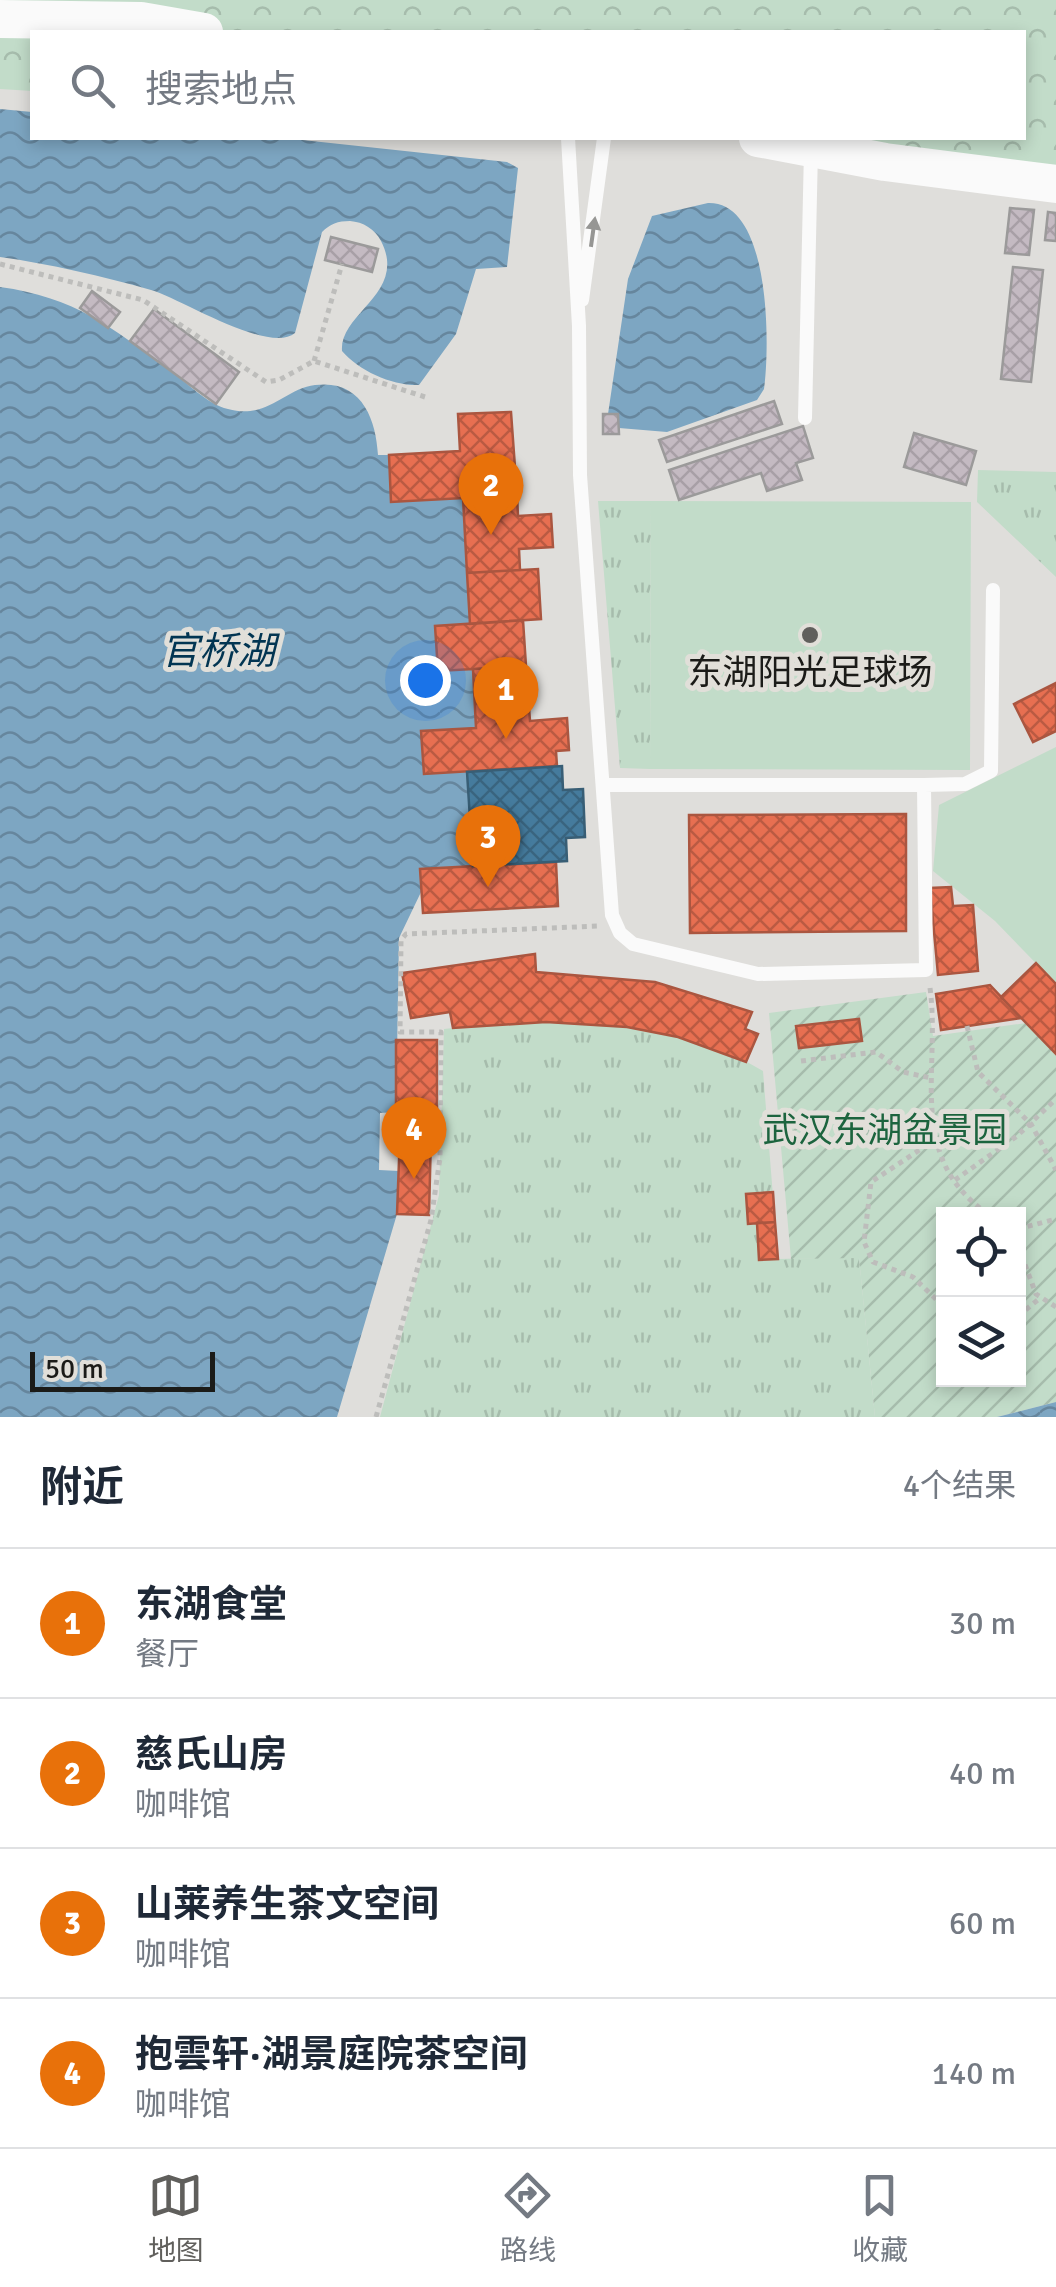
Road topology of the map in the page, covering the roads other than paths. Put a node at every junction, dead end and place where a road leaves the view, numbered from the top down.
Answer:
1 (0, 20) edge
2 (191, 30) edge
3 (568, 140) edge
4 (604, 140) edge
5 (767, 140) edge
6 (811, 150) junction
7 (1056, 184) edge
8 (578, 326) junction
9 (805, 418) dead end
10 (993, 590) dead end
11 (603, 785) junction
12 (924, 785) junction

1 - 2 street
3 - 8 lane
8 -> 4 lane
5 - 6 street
6 - 7 street
6 - 9 lane
8 - 11 lane
10 - 12 lane
11 - 12 lane
11 - 12 lane

